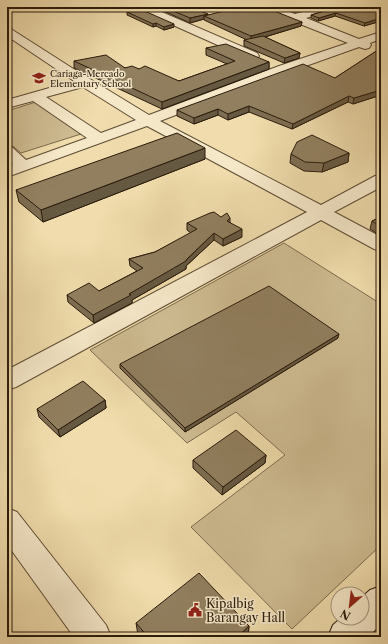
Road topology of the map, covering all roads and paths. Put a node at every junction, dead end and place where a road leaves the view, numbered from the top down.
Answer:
1 (142, 7) edge
2 (266, 7) edge
3 (334, 7) edge
4 (295, 18) junction
5 (7, 31) edge
6 (381, 35) edge
7 (360, 43) junction
8 (374, 48) dead end
9 (284, 69) junction
10 (85, 82) junction
11 (35, 96) junction
12 (7, 104) edge
13 (148, 122) junction
14 (98, 138) junction
15 (7, 151) edge
16 (12, 169) edge
17 (381, 180) edge
18 (321, 212) junction
19 (381, 244) edge
20 (7, 381) edge
21 (7, 521) edge
22 (381, 601) edge
23 (94, 637) edge
24 (345, 637) edge

1 - 9 street
2 - 4 street
3 - 4 street
4 - 7 street
5 - 10 street
6 - 7 street
7 - 8 street
7 - 9 street
9 - 13 street
10 - 11 street
10 - 13 street
11 - 12 street
11 - 14 street
13 - 14 street
13 - 18 street
14 - 16 street
15 - 16 street
17 - 18 street
18 - 19 street
18 - 20 street
21 - 23 street
22 - 24 street

